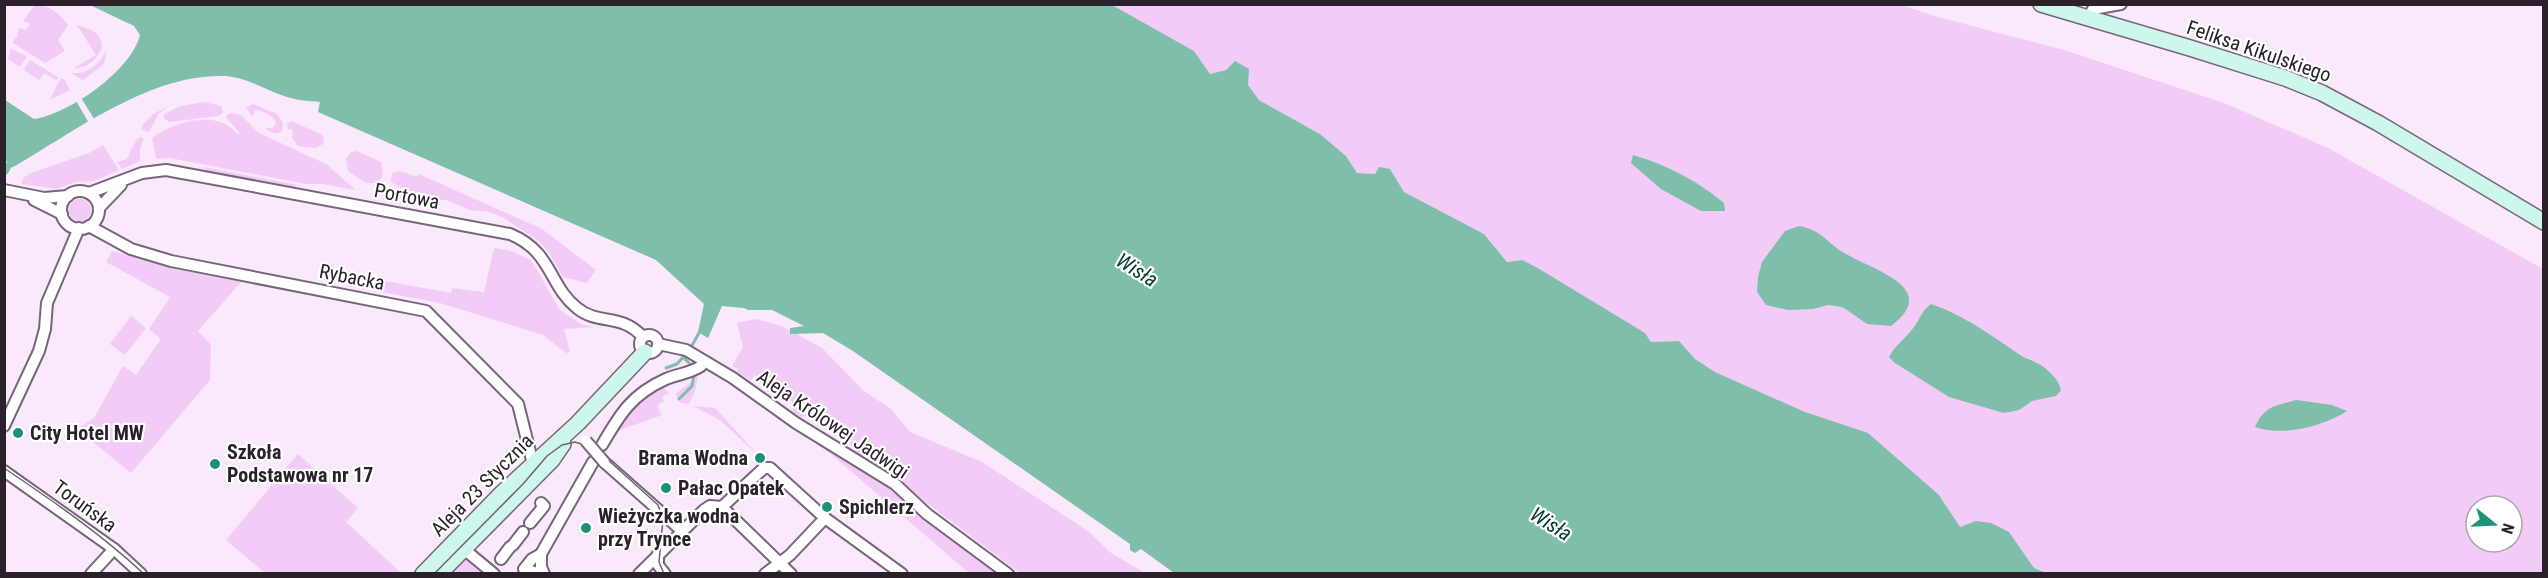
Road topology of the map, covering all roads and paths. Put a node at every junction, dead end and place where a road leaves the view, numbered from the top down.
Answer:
1 (2042, 4) edge
2 (2121, 4) edge
3 (2089, 17) junction
4 (125, 181) junction
5 (14, 192) edge
6 (89, 194) junction
7 (68, 196) junction
8 (99, 208) junction
9 (62, 214) junction
10 (2544, 222) edge
11 (84, 227) junction
12 (649, 345) junction
13 (700, 361) junction
14 (4, 426) edge
15 (572, 429) junction
16 (602, 445) dead end
17 (598, 462) junction
18 (532, 464) junction
19 (4, 471) edge
20 (541, 503) dead end
21 (722, 507) junction
22 (825, 519) junction
23 (681, 530) junction
24 (459, 545) junction
25 (114, 549) junction
26 (541, 554) junction
27 (658, 554) junction
28 (779, 561) junction
29 (889, 565) junction
30 (494, 567) edge
31 (91, 573) edge
32 (141, 573) edge
33 (423, 573) edge
34 (439, 573) edge
35 (543, 573) edge
36 (639, 573) edge
37 (665, 573) edge
38 (765, 573) edge
39 (791, 573) edge
40 (880, 573) edge
41 (902, 573) edge
42 (1008, 573) edge

1 - 3 main road, Feliksa Kikulskiego
2 - 3 street
3 - 10 main road, Feliksa Kikulskiego
4 - 6 street, Portowa
4 - 8 street, Portowa
4 - 12 street, Portowa
5 - 7 street
5 - 9 street
6 - 7 street
6 - 8 street
7 - 9 street
8 - 11 street
9 - 11 street
11 - 14 street
11 - 18 street, Rybacka
12 - 13 street, Aleja Królowej Jadwigi
12 - 15 main road, Aleja 23 Stycznia
13 - 16 street
13 - 42 street, Aleja Królowej Jadwigi
15 - 17 street, bridge
15 - 18 main road, Aleja 23 Stycznia
15 - 24 main road, Aleja 23 Stycznia
17 - 23 street
17 - 26 street
18 - 24 main road, Aleja 23 Stycznia
19 - 25 street, Toruńska
20 - 30 street
21 - 22 street
21 - 23 street
21 - 28 street
22 - 28 street
22 - 29 street
23 - 27 street
24 - 30 street
24 - 33 main road, Aleja 23 Stycznia
24 - 34 main road, Aleja 23 Stycznia
25 - 31 street
25 - 32 street, Toruńska
26 - 35 street
26 - 35 street
27 - 36 street
27 - 37 street
28 - 38 street
28 - 39 street
29 - 40 street
29 - 41 street

